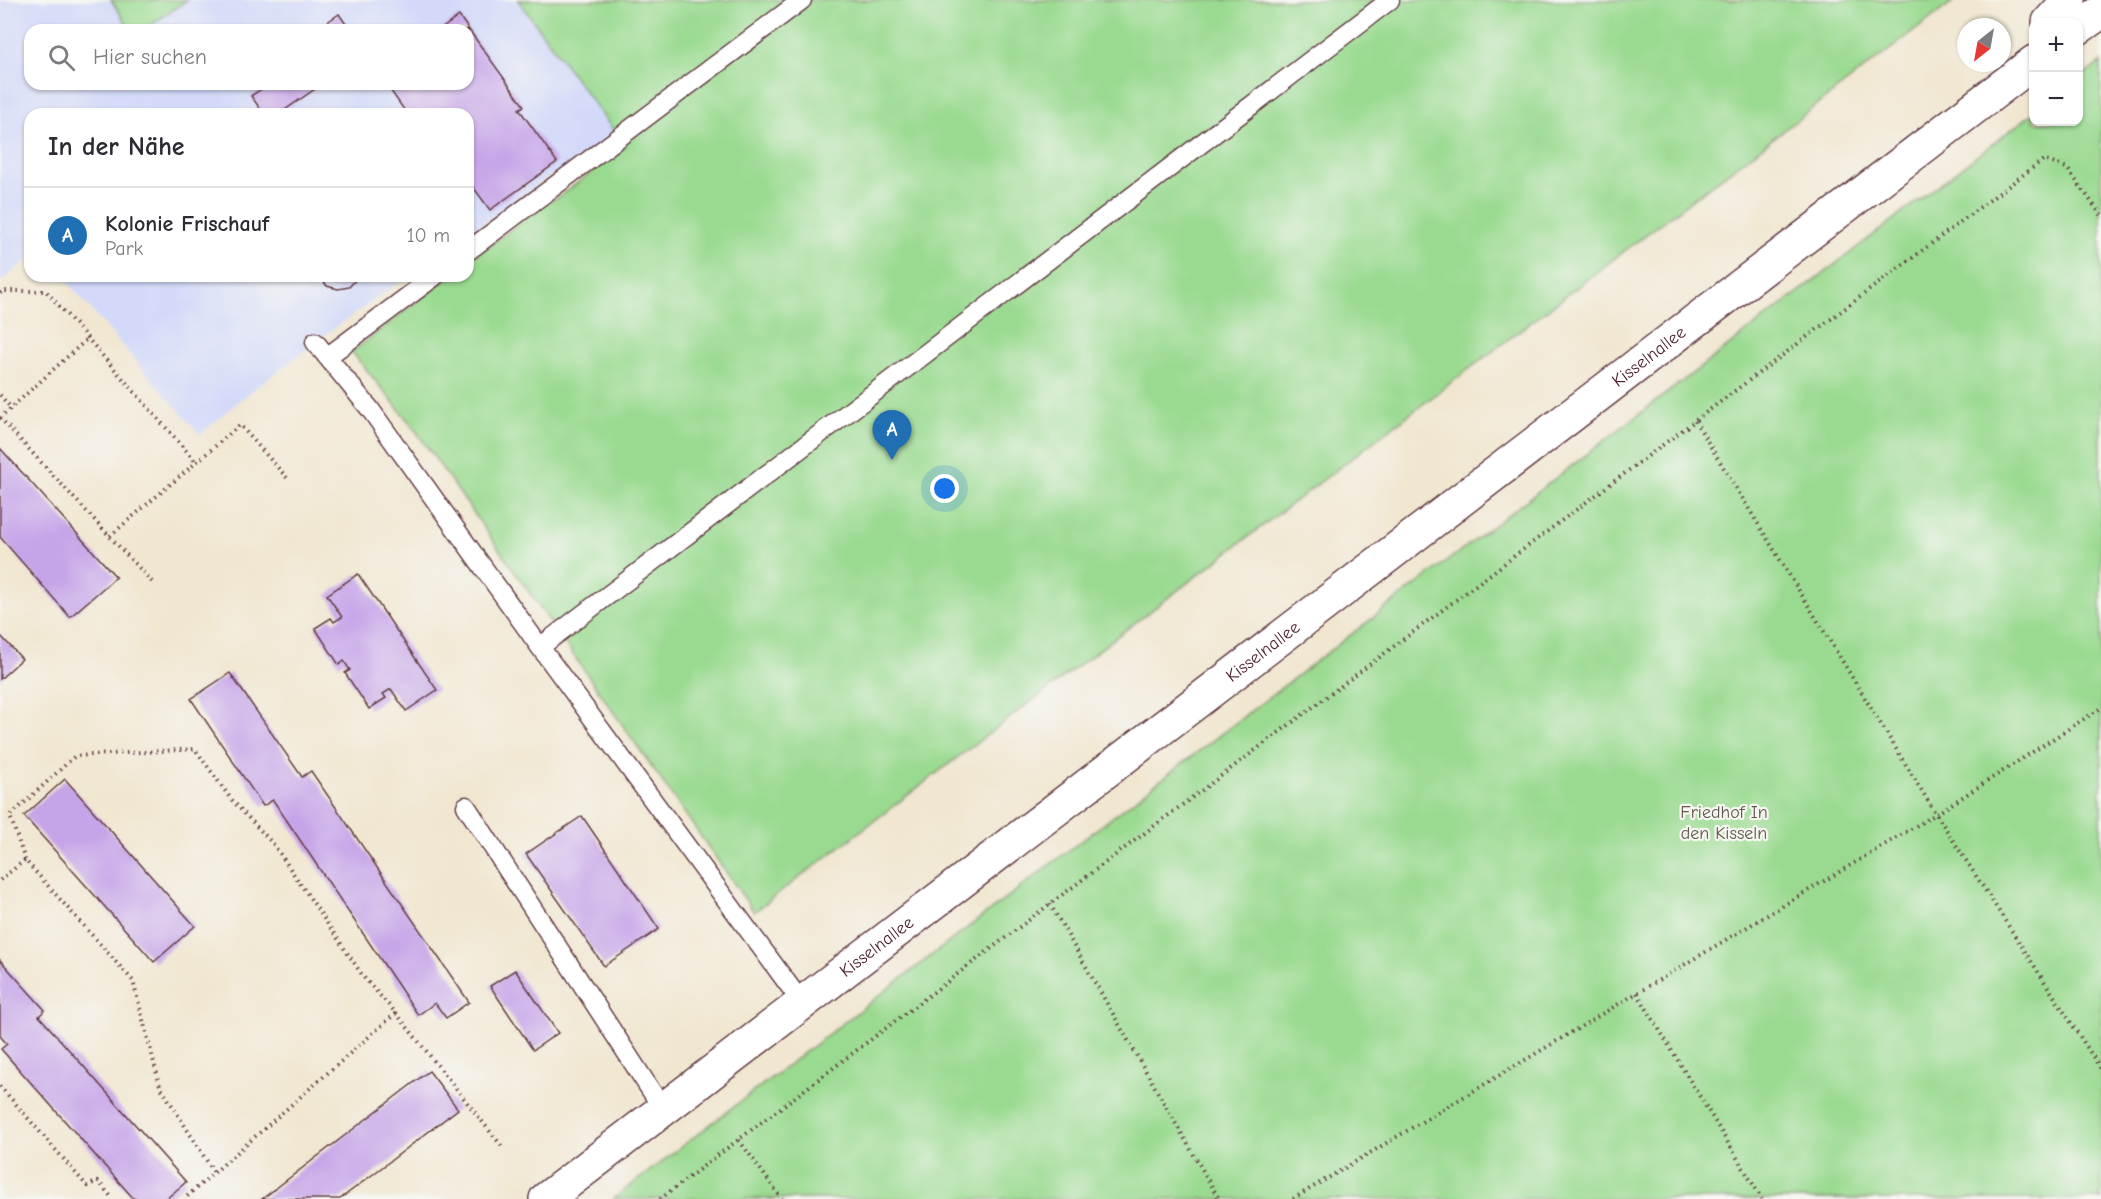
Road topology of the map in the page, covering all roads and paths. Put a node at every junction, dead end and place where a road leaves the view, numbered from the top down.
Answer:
1 (802, 0) edge
2 (1390, 0) edge
3 (2069, 0) edge
4 (2101, 12) edge
5 (2053, 18) edge
6 (2083, 25) edge
7 (2029, 46) edge
8 (2029, 66) edge
9 (1978, 103) junction
10 (2101, 214) edge
11 (474, 246) edge
12 (427, 282) edge
13 (0, 294) edge
14 (87, 339) junction
15 (315, 342) dead end
16 (327, 357) junction
17 (0, 395) edge
18 (11, 408) junction
19 (0, 418) edge
20 (1695, 421) junction
21 (196, 462) junction
22 (287, 478) dead end
23 (110, 536) junction
24 (152, 582) dead end
25 (540, 647) junction
26 (2101, 708) edge
27 (466, 806) dead end
28 (1936, 814) junction
29 (25, 860) junction
30 (0, 880) edge
31 (1050, 904) junction
32 (1637, 993) junction
33 (802, 1003) junction
34 (396, 1013) junction
35 (2101, 1069) edge
36 (0, 1086) edge
37 (663, 1109) junction
38 (739, 1140) junction
39 (504, 1149) dead end
40 (215, 1174) junction
41 (114, 1199) edge
42 (185, 1199) edge
43 (546, 1199) edge
44 (660, 1199) edge
45 (782, 1199) edge
46 (1219, 1199) edge
47 (1293, 1199) edge
48 (1762, 1199) edge

1 - 11 lane
2 - 25 lane
3 - 5 street
4 - 6 street
7 - 9 street, Kisselnallee
8 - 9 street, Kisselnallee
9 - 33 street, Kisselnallee
10 - 20 path
12 - 16 lane
13 - 14 path
14 - 18 path
14 - 21 path
15 - 16 lane
16 - 25 lane
17 - 18 path
18 - 19 path
19 - 23 path
20 - 28 path
20 - 31 path
21 - 22 path
21 - 23 path
23 - 24 path
25 - 33 lane
26 - 28 path
27 - 37 lane
28 - 32 path
28 - 35 path
29 - 30 path
29 - 34 path
29 - 40 path
31 - 38 path
31 - 46 path
32 - 47 path
32 - 48 path
33 - 37 street, Kisselnallee
34 - 39 path
34 - 40 path
36 - 41 path
37 - 43 street, Kisselnallee
38 - 44 path
38 - 45 path
40 - 42 path

